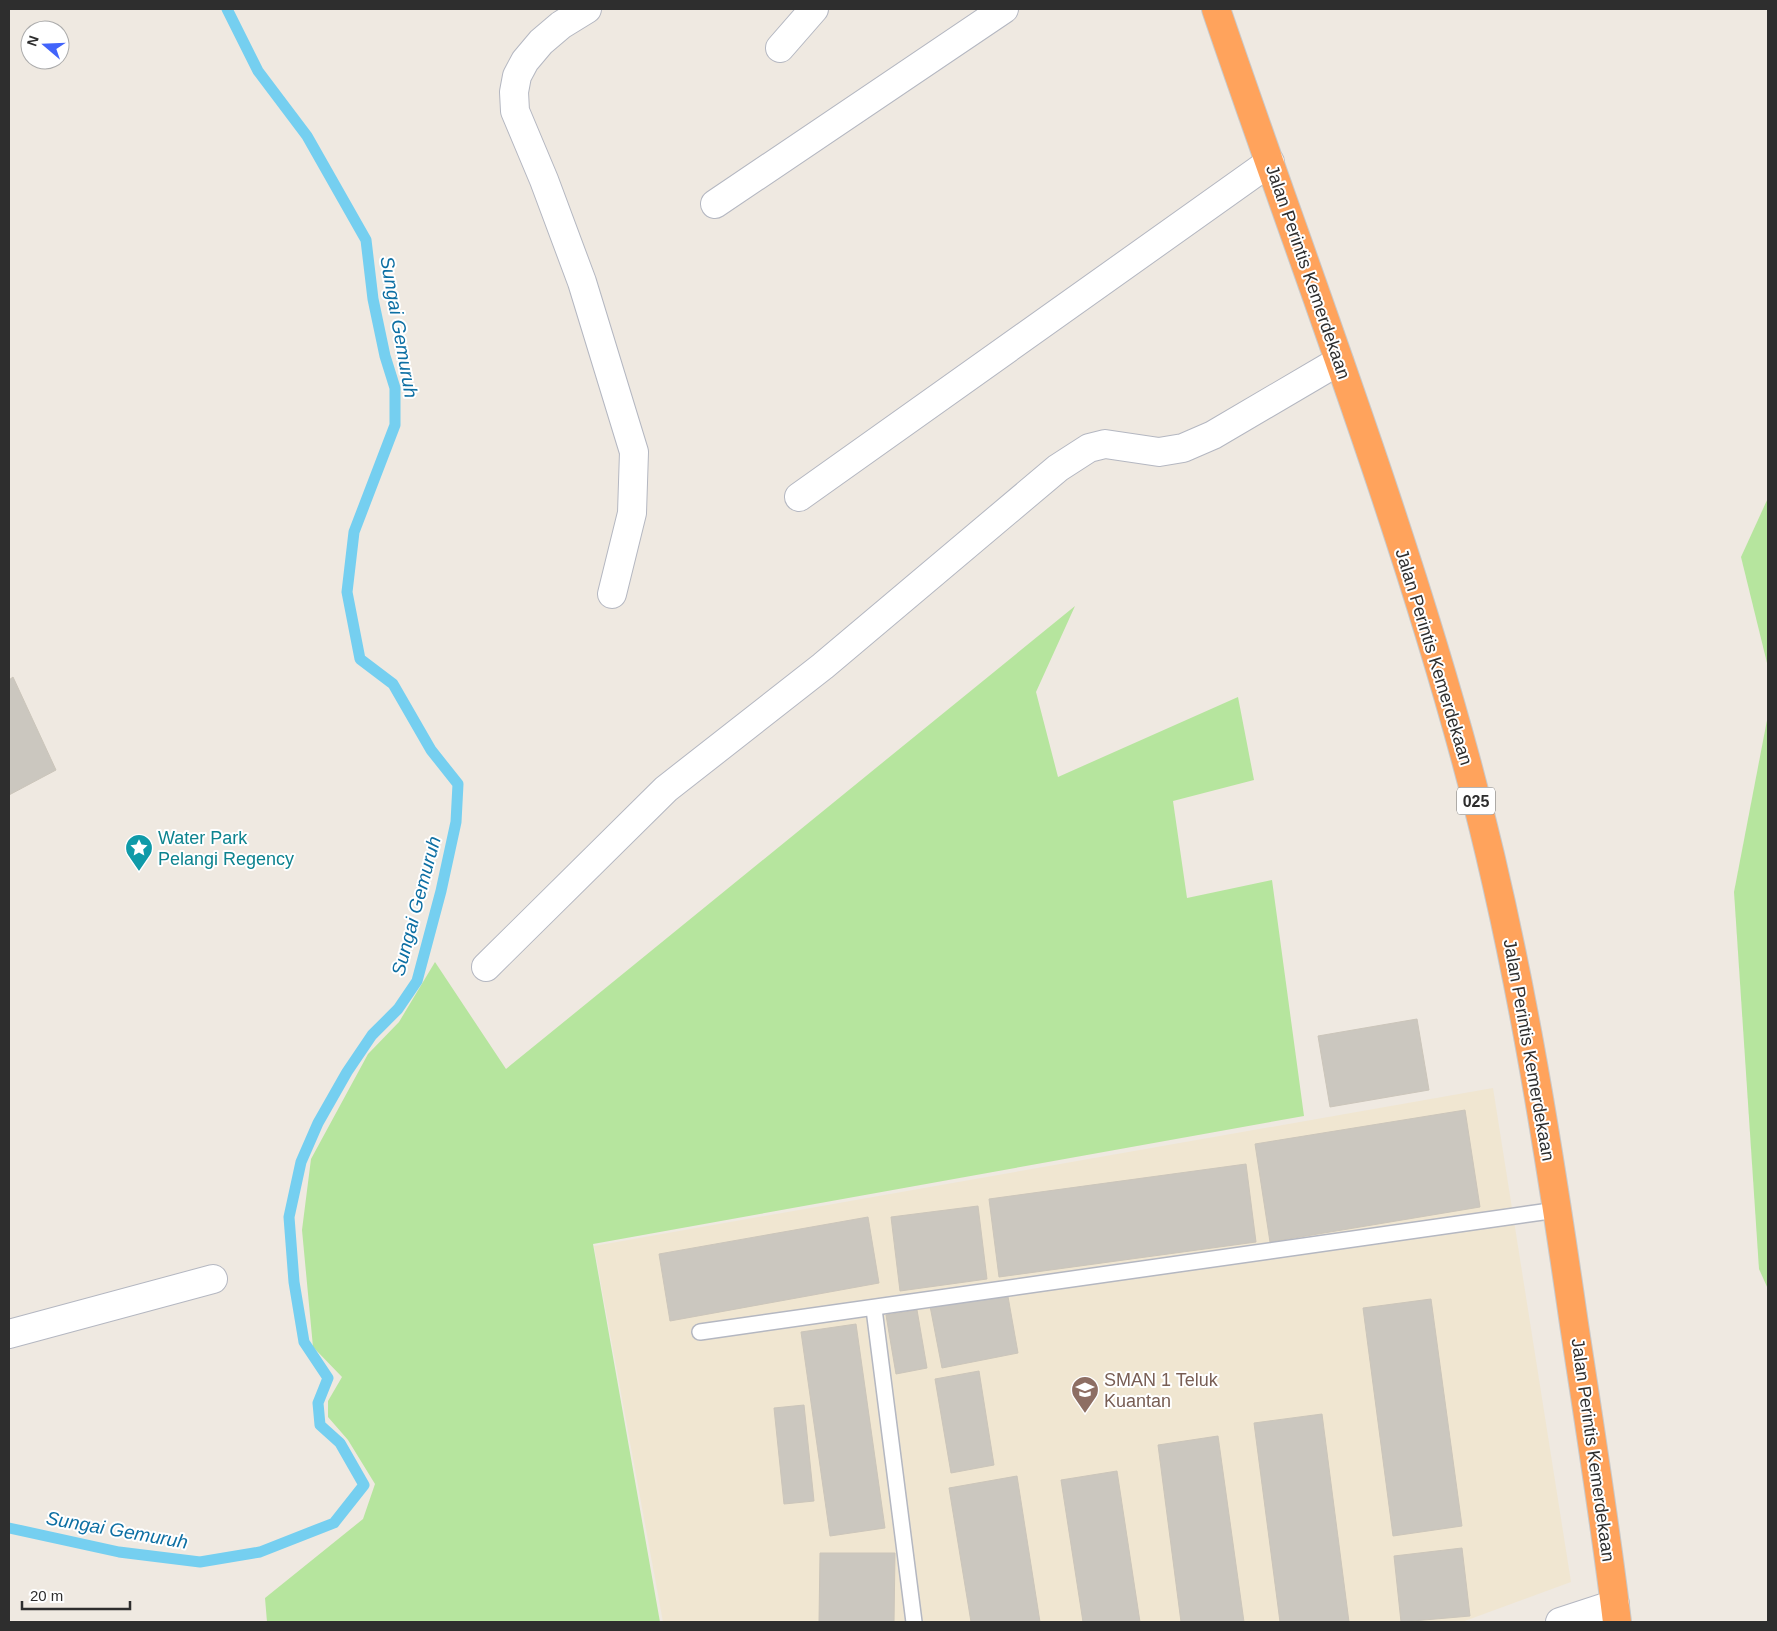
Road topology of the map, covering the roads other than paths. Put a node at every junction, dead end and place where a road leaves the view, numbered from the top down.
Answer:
1 (587, 9) edge
2 (814, 9) edge
3 (1004, 9) edge
4 (1219, 10) edge
5 (780, 48) dead end
6 (1270, 162) junction
7 (715, 204) dead end
8 (1339, 361) junction
9 (799, 497) dead end
10 (612, 594) dead end
11 (486, 967) dead end
12 (1557, 1210) junction
13 (213, 1279) dead end
14 (874, 1309) junction
15 (700, 1332) dead end
16 (9, 1334) edge
17 (1616, 1613) edge
18 (914, 1622) edge
19 (1560, 1622) edge

1 - 10 street
2 - 5 street
3 - 7 street
4 - 6 highway, Jalan Perintis Kemerdekaan / 025
6 - 8 highway, Jalan Perintis Kemerdekaan / 025
6 - 9 street
8 - 11 street
8 - 12 highway, Jalan Perintis Kemerdekaan / 025
12 - 14 lane
12 - 17 highway, Jalan Perintis Kemerdekaan / 025
13 - 16 street
14 - 15 lane
14 - 18 lane
17 - 19 street

